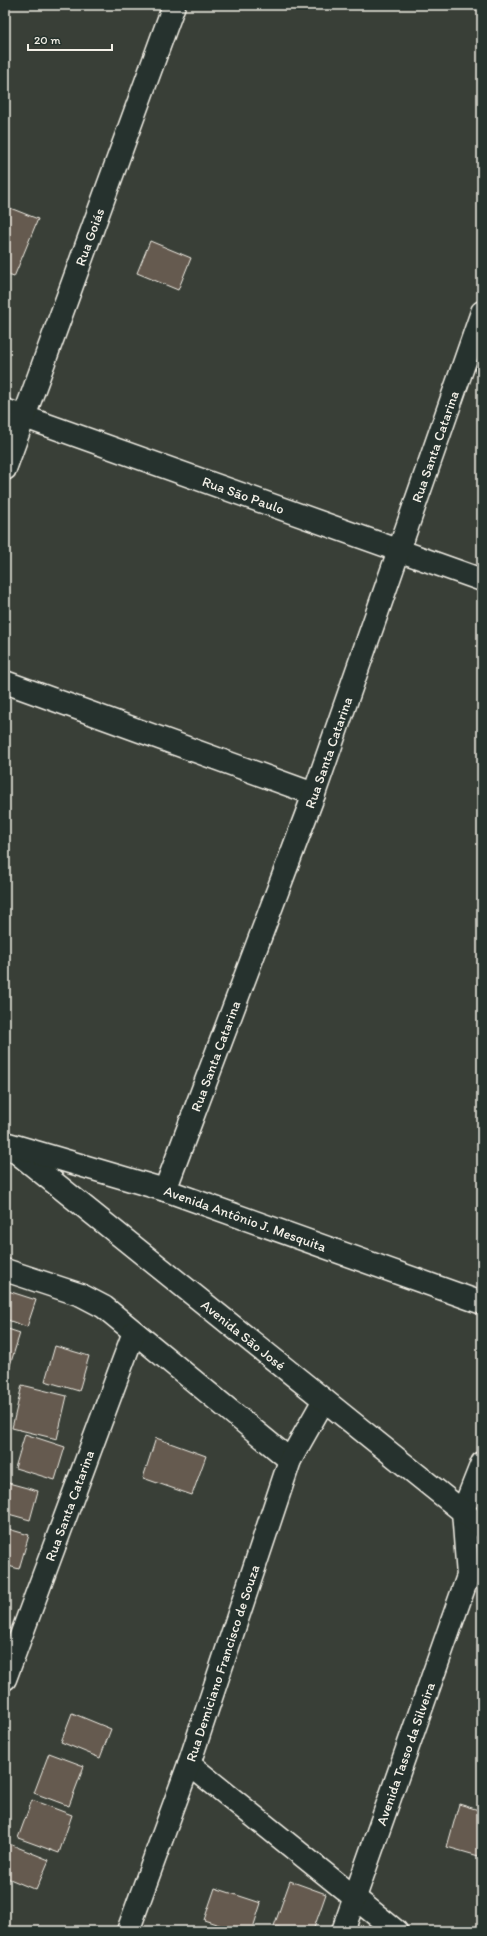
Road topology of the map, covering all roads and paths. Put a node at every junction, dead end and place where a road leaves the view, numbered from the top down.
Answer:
1 (174, 5) edge
2 (482, 312) edge
3 (15, 414) edge
4 (5, 469) edge
5 (398, 550) junction
6 (482, 580) edge
7 (5, 682) edge
8 (314, 794) junction
9 (5, 1143) edge
10 (165, 1190) junction
11 (5, 1270) edge
12 (482, 1303) edge
13 (134, 1332) junction
14 (324, 1400) junction
15 (290, 1460) junction
16 (482, 1463) edge
17 (463, 1511) junction
18 (482, 1527) edge
19 (475, 1569) edge
20 (5, 1679) edge
21 (189, 1764) junction
22 (355, 1898) junction
23 (128, 1931) edge
24 (343, 1931) edge
25 (396, 1931) edge

1 - 3 street, Rua Goiás
2 - 5 street, Rua Santa Catarina
3 - 4 street, Rua Goiás
3 - 5 street, Rua São Paulo
5 - 6 street, Rua São Paulo
5 - 8 street, Rua Santa Catarina
7 - 8 street
8 - 10 street, Rua Santa Catarina
9 - 10 street, Avenida Antônio J. Mesquita
9 - 14 street, Avenida São José
10 - 12 street, Avenida Antônio J. Mesquita
11 - 13 street
13 - 15 street
13 - 20 street, Rua Santa Catarina
14 - 15 street, Rua Demiciano Francisco de Souza
14 - 17 street, Avenida São José
15 - 21 street, Rua Demiciano Francisco de Souza
16 - 17 street, Avenida Tasso da Silveira
17 - 18 street, Avenida São José
17 - 19 street, Avenida Tasso da Silveira
19 - 22 street, Avenida Tasso da Silveira
21 - 22 street
21 - 23 street, Rua Demiciano Francisco de Souza
22 - 24 street, Avenida Tasso da Silveira
22 - 25 street

